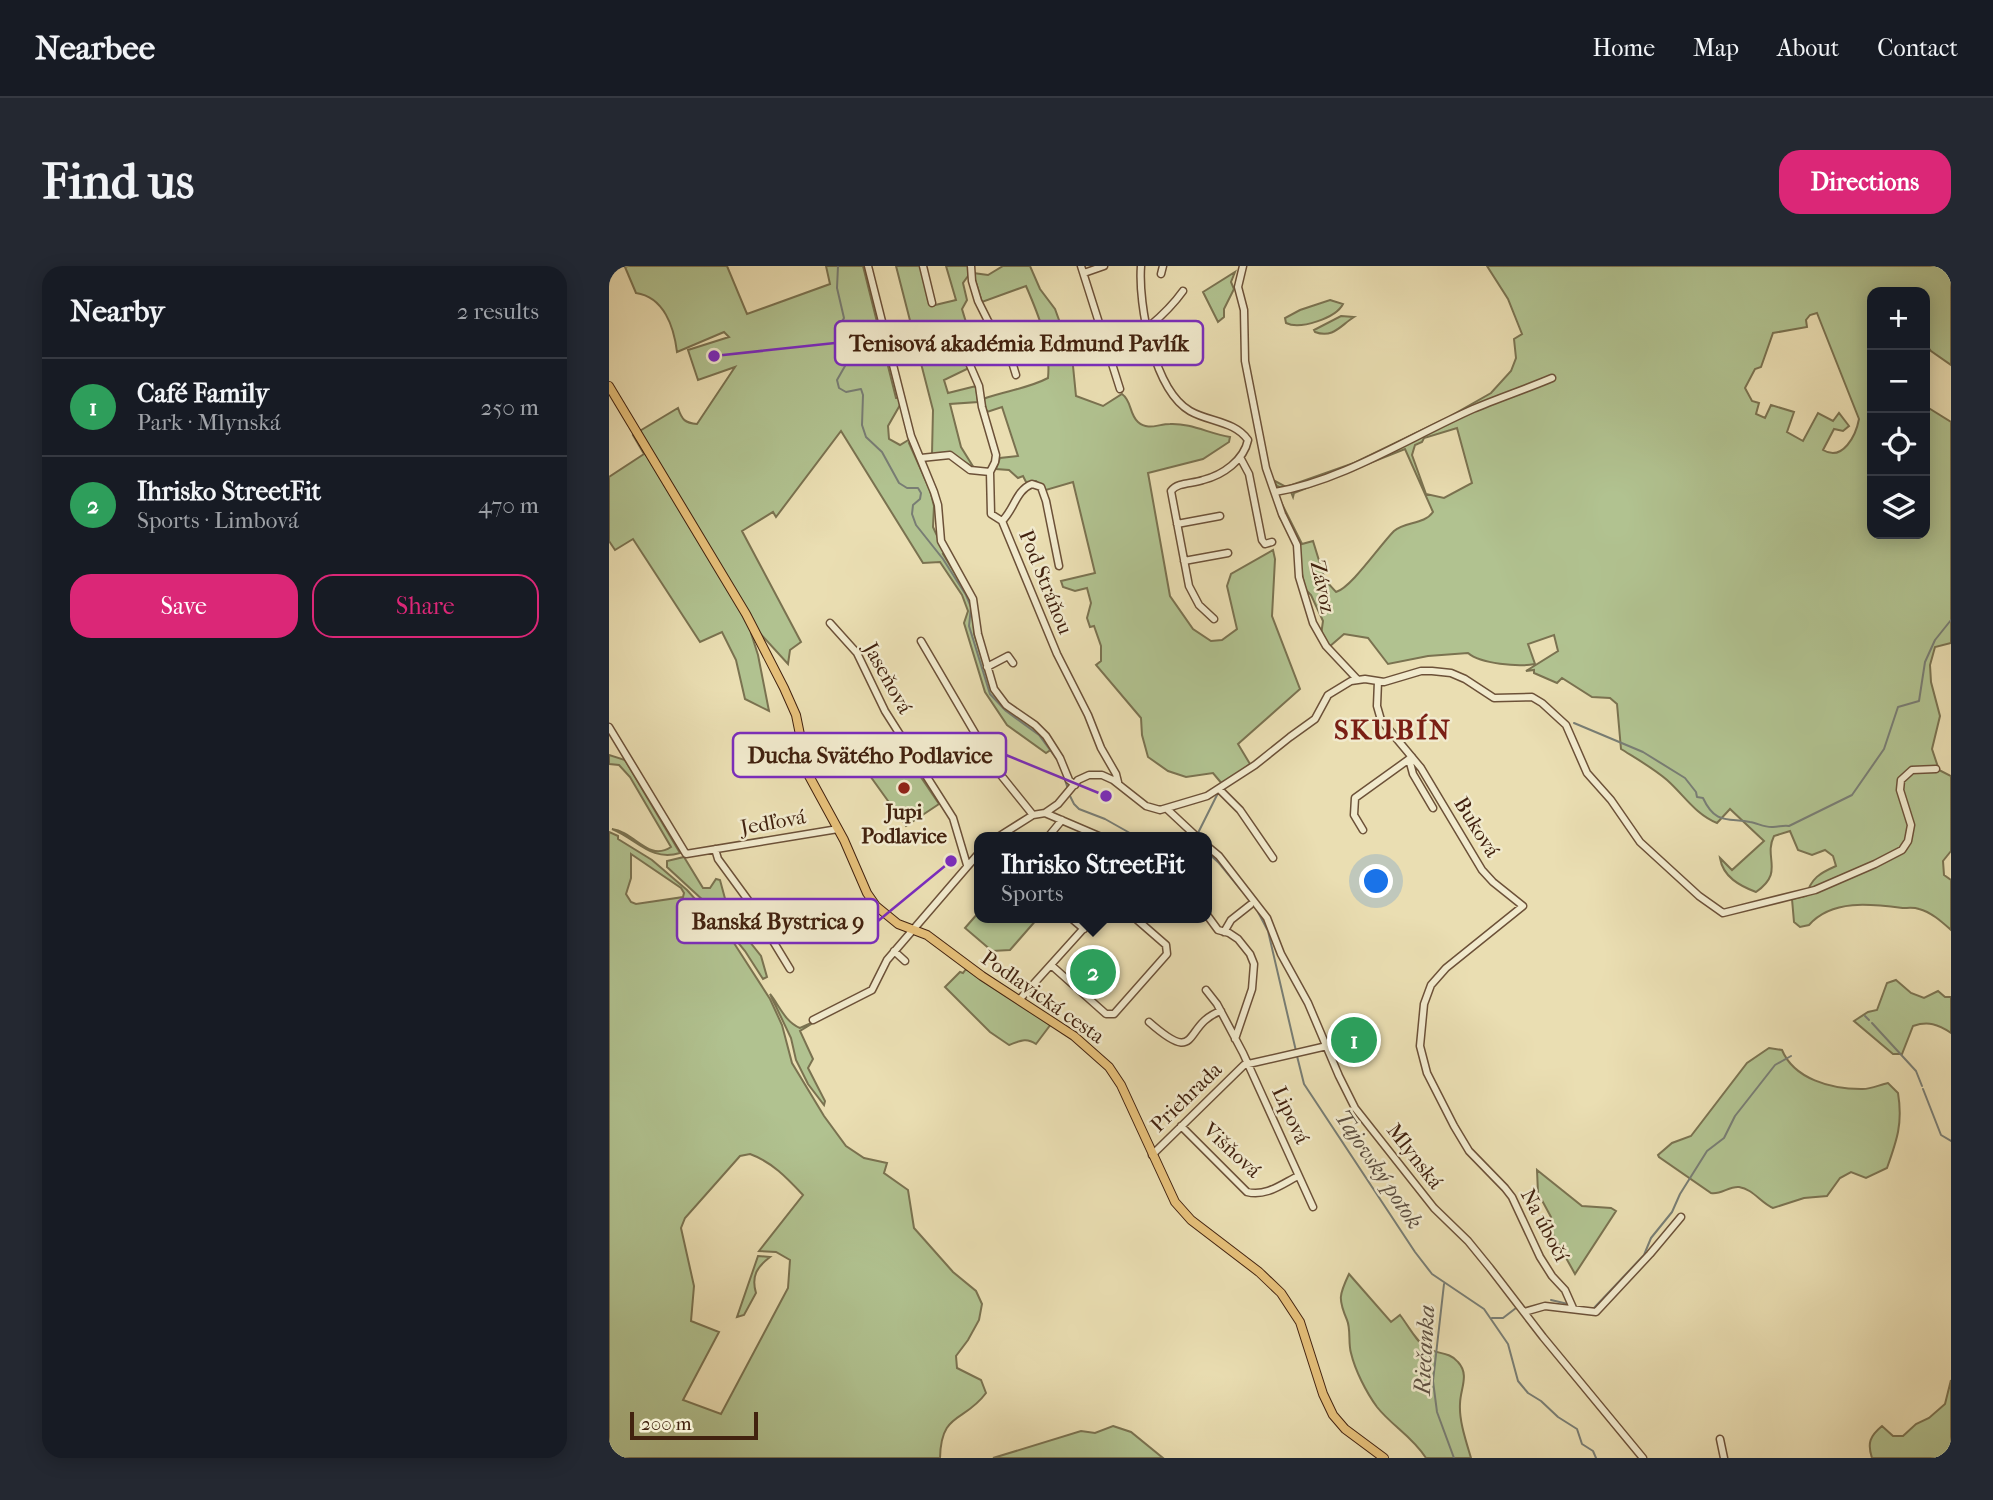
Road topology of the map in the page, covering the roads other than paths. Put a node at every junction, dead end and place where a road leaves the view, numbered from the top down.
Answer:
1 (868, 266) edge
2 (923, 266) edge
3 (971, 266) edge
4 (1081, 266) edge
5 (1104, 266) edge
6 (1141, 266) edge
7 (1243, 266) edge
8 (1084, 273) junction
9 (1183, 291) dead end
10 (932, 303) dead end
11 (1145, 328) junction
12 (963, 349) dead end
13 (1108, 352) junction
14 (1016, 375) dead end
15 (1552, 378) dead end
16 (609, 386) edge
17 (1119, 389) dead end
18 (921, 458) junction
19 (1241, 459) junction
20 (990, 472) junction
21 (1275, 492) junction
22 (1220, 516) dead end
23 (1002, 521) junction
24 (1177, 524) junction
25 (1272, 542) dead end
26 (1228, 553) dead end
27 (1184, 561) junction
28 (1059, 566) dead end
29 (1214, 619) dead end
30 (830, 623) dead end
31 (921, 641) dead end
32 (1013, 663) dead end
33 (988, 667) junction
34 (1357, 679) junction
35 (1378, 681) junction
36 (609, 727) edge
37 (1410, 758) junction
38 (1936, 769) dead end
39 (1118, 782) junction
40 (1073, 787) junction
41 (1220, 790) junction
42 (1433, 807) dead end
43 (1167, 809) junction
44 (1045, 813) junction
45 (1033, 815) junction
46 (1062, 820) junction
47 (838, 829) junction
48 (1363, 830) dead end
49 (1006, 832) edge
50 (1052, 832) edge
51 (1090, 832) edge
52 (1192, 832) edge
53 (715, 849) junction
54 (1212, 850) edge
55 (974, 858) edge
56 (1273, 858) dead end
57 (967, 865) junction
58 (1250, 905) dead end
59 (1523, 906) joint
60 (1076, 923) edge
61 (1088, 923) edge
62 (1141, 923) edge
63 (1212, 923) edge
64 (913, 929) junction
65 (1083, 929) junction
66 (1224, 932) junction
67 (894, 951) junction
68 (905, 961) dead end
69 (1051, 965) junction
70 (790, 968) dead end
71 (1206, 990) dead end
72 (1020, 999) junction
73 (1221, 1011) junction
74 (813, 1020) dead end
75 (1149, 1022) dead end
76 (1235, 1039) junction
77 (1327, 1046) junction
78 (1247, 1063) junction
79 (1181, 1126) junction
80 (1152, 1155) junction
81 (1298, 1176) junction
82 (1313, 1207) dead end
83 (1681, 1217) dead end
84 (1573, 1306) junction
85 (1524, 1312) junction
86 (1720, 1439) dead end
87 (1384, 1458) edge
88 (1643, 1458) edge
89 (1724, 1458) edge

1 - 18 street
2 - 10 street
3 - 14 street
4 - 8 street
5 - 8 street
6 - 11 street
7 - 21 street, Závoz
8 - 13 street
9 - 11 street
11 - 13 street
11 - 19 street
12 - 20 street
13 - 17 street
15 - 21 street
16 - 47 main road, Podlavická cesta
18 - 20 street
18 - 33 street
19 - 24 street
19 - 25 street
20 - 23 street
21 - 34 street, Závoz
22 - 24 street
23 - 28 street, Pod Stráňou
23 - 39 street, Pod Stráňou
24 - 27 street
26 - 27 street
27 - 29 street
30 - 57 street, Jaseňová
31 - 45 street
32 - 33 street
33 - 40 street
34 - 35 street
34 - 41 street
35 - 37 street, Buková
35 - 38 street
36 - 53 street, Jedľová
37 - 42 street, Buková
37 - 48 street
37 - 59 street, Buková
39 - 40 street
39 - 43 street
40 - 44 street
41 - 43 street
41 - 56 street
43 - 52 street
44 - 45 street
44 - 46 street
45 - 49 street
46 - 50 street
46 - 51 street
47 - 53 street, Jedľová
47 - 64 main road, Podlavická cesta
53 - 70 street, Jedľová
54 - 77 street, Mlynská
55 - 57 street
57 - 64 street
58 - 66 street
59 - 84 street, Na úbočí
60 - 65 street
61 - 65 street
62 - 69 street
63 - 66 street
64 - 67 street
64 - 72 main road, Podlavická cesta
65 - 69 street
66 - 76 street
67 - 68 street
67 - 74 street
69 - 72 street
71 - 73 street, Lipová
72 - 80 main road, Podlavická cesta
73 - 75 street
73 - 76 street, Lipová
76 - 78 street, Lipová
77 - 78 street, Priehrada
77 - 85 street, Mlynská
78 - 79 street, Priehrada
78 - 81 street, Lipová
79 - 80 street, Priehrada
79 - 81 street, Višňová
80 - 87 main road, Podlavická cesta
81 - 82 street, Lipová
83 - 84 street
84 - 85 street
85 - 88 street, Mlynská
86 - 89 street

